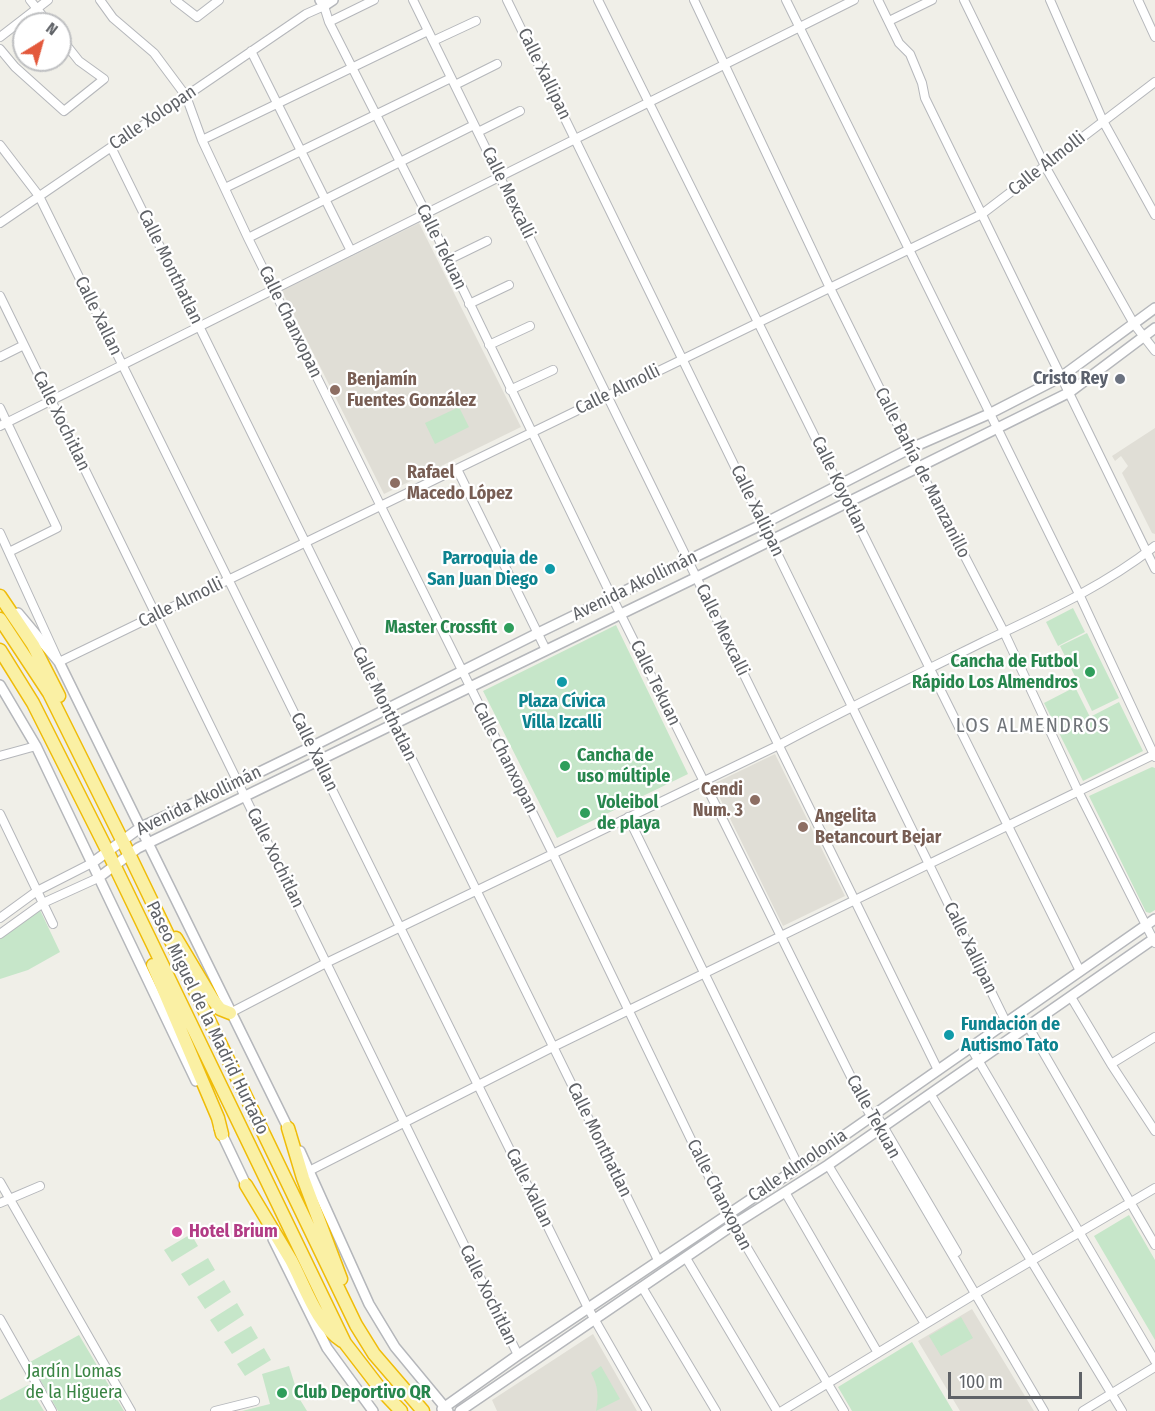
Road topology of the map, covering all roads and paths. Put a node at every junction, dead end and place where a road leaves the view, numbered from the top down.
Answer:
1 (30, 0) edge
2 (48, 0) edge
3 (100, 0) edge
4 (175, 0) edge
5 (219, 0) edge
6 (333, 0) edge
7 (374, 0) edge
8 (413, 0) edge
9 (507, 0) edge
10 (598, 0) edge
11 (694, 0) edge
12 (786, 0) edge
13 (854, 0) edge
14 (878, 0) edge
15 (932, 0) edge
16 (964, 0) edge
17 (1050, 0) edge
18 (1138, 0) edge
19 (320, 2) edge
20 (36, 9) junction
21 (39, 12) edge
22 (476, 21) dead end
23 (889, 21) junction
24 (330, 22) junction
25 (800, 27) junction
26 (428, 31) junction
27 (0, 37) edge
28 (1155, 37) edge
29 (433, 41) junction
30 (0, 49) edge
31 (251, 51) junction
32 (72, 52) edge
33 (12, 63) edge
34 (498, 64) dead end
35 (724, 65) junction
36 (352, 69) junction
37 (21, 72) edge
38 (453, 82) junction
39 (1155, 82) edge
40 (186, 96) junction
41 (649, 102) junction
42 (278, 104) junction
43 (520, 111) dead end
44 (375, 114) junction
45 (1103, 121) junction
46 (476, 128) junction
47 (575, 139) junction
48 (202, 140) junction
49 (0, 145) edge
50 (111, 147) junction
51 (301, 152) junction
52 (399, 162) junction
53 (1045, 166) junction
54 (500, 177) junction
55 (225, 188) junction
56 (39, 196) junction
57 (325, 200) junction
58 (426, 213) junction
59 (982, 214) junction
60 (1155, 215) edge
61 (0, 223) edge
62 (249, 238) junction
63 (487, 240) dead end
64 (908, 250) junction
65 (351, 251) junction
66 (448, 260) junction
67 (509, 285) dead end
68 (830, 288) junction
69 (274, 289) junction
70 (0, 298) edge
71 (469, 304) junction
72 (1155, 308) edge
73 (758, 322) junction
74 (1134, 324) junction
75 (199, 326) junction
76 (530, 326) dead end
77 (1155, 328) edge
78 (1144, 337) junction
79 (24, 345) junction
80 (489, 345) junction
81 (1155, 351) edge
82 (0, 357) edge
83 (683, 359) junction
84 (122, 364) junction
85 (553, 370) dead end
86 (1061, 377) junction
87 (510, 390) junction
88 (1070, 392) junction
89 (607, 396) junction
90 (51, 400) junction
91 (0, 408) edge
92 (989, 414) junction
93 (3, 424) edge
94 (996, 429) junction
95 (531, 433) junction
96 (909, 449) junction
97 (918, 466) junction
98 (457, 469) junction
99 (840, 486) junction
100 (848, 502) junction
101 (381, 506) junction
102 (763, 524) junction
103 (0, 533) edge
104 (771, 540) junction
105 (305, 543) junction
106 (1155, 546) edge
107 (9, 552) junction
108 (1147, 552) junction
109 (688, 561) junction
110 (1155, 569) edge
111 (696, 577) junction
112 (228, 580) junction
113 (1079, 594) junction
114 (0, 595) edge
115 (612, 597) junction
116 (620, 614) junction
117 (156, 615) junction
118 (0, 619) edge
119 (1004, 632) junction
120 (538, 633) junction
121 (0, 650) edge
122 (546, 650) junction
123 (59, 662) junction
124 (0, 664) edge
125 (930, 668) junction
126 (462, 672) junction
127 (0, 685) edge
128 (470, 687) junction
129 (33, 703) junction
130 (852, 706) junction
131 (387, 710) junction
132 (394, 724) junction
133 (36, 746) junction
134 (779, 746) junction
135 (311, 747) junction
136 (77, 751) junction
137 (1155, 755) edge
138 (0, 756) edge
139 (318, 761) junction
140 (703, 780) junction
141 (238, 782) junction
142 (1078, 791) junction
143 (244, 796) junction
144 (0, 814) edge
145 (628, 817) junction
146 (141, 827) junction
147 (1009, 827) junction
148 (121, 840) junction
149 (148, 843) junction
150 (107, 850) junction
151 (129, 854) junction
152 (553, 854) junction
153 (92, 863) junction
154 (929, 864) junction
155 (114, 866) junction
156 (98, 878) junction
157 (37, 891) junction
158 (477, 891) junction
159 (855, 900) junction
160 (43, 903) junction
161 (152, 905) junction
162 (137, 915) junction
163 (0, 918) edge
164 (1155, 920) edge
165 (53, 924) dead end
166 (1146, 926) junction
167 (400, 928) junction
168 (0, 934) edge
169 (780, 935) junction
170 (1154, 940) edge
171 (326, 963) junction
172 (1080, 971) junction
173 (704, 974) junction
174 (1071, 997) junction
175 (628, 1010) junction
176 (230, 1013) junction
177 (1006, 1022) junction
178 (1028, 1026) junction
179 (1155, 1037) edge
180 (553, 1047) junction
181 (971, 1048) junction
182 (979, 1060) junction
183 (1111, 1064) junction
184 (938, 1070) junction
185 (478, 1086) junction
186 (931, 1095) junction
187 (1155, 1110) edge
188 (874, 1115) junction
189 (1146, 1116) junction
190 (405, 1124) junction
191 (288, 1128) junction
192 (881, 1128) junction
193 (1155, 1131) edge
194 (222, 1134) junction
195 (828, 1165) junction
196 (799, 1167) junction
197 (309, 1171) junction
198 (0, 1182) edge
199 (246, 1185) junction
200 (40, 1186) dead end
201 (1155, 1188) edge
202 (785, 1192) junction
203 (9, 1199) junction
204 (0, 1203) edge
205 (1130, 1203) junction
206 (727, 1214) junction
207 (733, 1225) junction
208 (1080, 1232) junction
209 (1155, 1245) edge
210 (686, 1258) junction
211 (658, 1260) junction
212 (1030, 1262) junction
213 (642, 1287) junction
214 (978, 1292) junction
215 (588, 1308) junction
216 (0, 1319) edge
217 (594, 1320) junction
218 (925, 1324) junction
219 (356, 1325) junction
220 (345, 1343) junction
221 (878, 1353) junction
222 (518, 1355) junction
223 (1155, 1361) edge
224 (1155, 1367) edge
225 (827, 1384) junction
226 (1112, 1394) junction
227 (255, 1401) dead end
228 (444, 1409) edge
229 (52, 1411) edge
230 (131, 1411) edge
231 (215, 1411) edge
232 (373, 1411) edge
233 (401, 1411) edge
234 (423, 1411) edge
235 (460, 1411) edge
236 (647, 1411) edge
237 (716, 1411) edge
238 (777, 1411) edge
239 (782, 1411) edge
240 (844, 1411) edge
241 (1044, 1411) edge
242 (1050, 1411) edge
243 (1083, 1411) edge
244 (1122, 1411) edge

1 - 20 street
2 - 20 street
3 - 40 street, Calle Chanxopan
4 - 5 street
6 - 19 street, Calle Xolopan
7 - 24 street
8 - 26 street, Calle Mexcalli
9 - 47 street, Calle Xallipan
10 - 41 street, Calle Koyotlan
11 - 35 street, Calle Bahía de Manzanillo
12 - 25 street
13 - 25 street
14 - 23 street
15 - 23 street
16 - 53 street
17 - 45 street
18 - 28 street
19 - 24 street, Calle Tekuan
19 - 31 street, Calle Xolopan
20 - 21 street
20 - 27 street
22 - 29 street
23 - 59 street
24 - 36 street, Calle Tekuan
25 - 35 street
25 - 64 street
26 - 29 street, Calle Mexcalli
26 - 36 street
29 - 38 street, Calle Mexcalli
30 - 33 street
31 - 40 street, Calle Xolopan
31 - 42 street
32 - 37 street
34 - 38 street
35 - 41 street
35 - 68 street, Calle Bahía de Manzanillo
36 - 42 street
36 - 44 street, Calle Tekuan
38 - 44 street
38 - 46 street, Calle Mexcalli
39 - 45 street, Calle Almolli
40 - 48 street, Calle Chanxopan
40 - 50 street, Calle Xolopan
41 - 47 street
41 - 73 street, Calle Koyotlan
42 - 48 street
42 - 51 street
43 - 46 street
44 - 51 street
44 - 52 street, Calle Tekuan
45 - 53 street, Calle Almolli
45 - 60 street
46 - 52 street, Calle Mexcalli
46 - 54 street, Calle Mexcalli
47 - 54 street
47 - 83 street, Calle Xallipan
48 - 55 street, Calle Chanxopan
49 - 56 street, Calle Xallan
50 - 56 street, Calle Xolopan
50 - 75 street, Calle Monthatlan
51 - 55 street
51 - 57 street
52 - 57 street, Calle Mexcalli
52 - 58 street, Calle Tekuan
53 - 59 street, Calle Almolli
53 - 74 street
54 - 58 street
54 - 89 street, Calle Mexcalli
55 - 62 street, Calle Chanxopan
56 - 61 street, Calle Xolopan
56 - 84 street, Calle Xallan
57 - 62 street, Calle Mexcalli
57 - 65 street
58 - 65 street
58 - 66 street, Calle Tekuan
59 - 64 street, Calle Almolli
59 - 86 street
62 - 69 street, Calle Chanxopan
63 - 66 street
64 - 68 street, Calle Almolli
64 - 92 street
65 - 69 street
66 - 71 street, Calle Tekuan
67 - 71 street
68 - 73 street, Calle Almolli
68 - 96 street, Calle Bahía de Manzanillo
69 - 75 street
69 - 101 street, Calle Chanxopan
70 - 79 street, Calle Xochitlan
71 - 80 street, Calle Tekuan
72 - 74 street, Avenida Akollimán
73 - 83 street, Calle Almolli
73 - 99 street, Calle Koyotlan
74 - 78 street
74 - 86 street, Avenida Akollimán
75 - 84 street
75 - 105 street, Calle Monthatlan
76 - 80 street
77 - 78 street, Avenida Akollimán
78 - 81 street
78 - 88 street, Avenida Akollimán
79 - 82 street
79 - 90 street, Calle Xochitlan
80 - 87 street, Calle Tekuan
83 - 89 street, Calle Almolli
83 - 102 street, Calle Xallipan
84 - 90 street
84 - 112 street, Calle Xallan
85 - 87 street
86 - 88 street
86 - 92 street, Avenida Akollimán
87 - 95 street, Calle Tekuan
88 - 94 street, Avenida Akollimán
88 - 108 street
89 - 95 street, Calle Almolli
89 - 109 street, Calle Mexcalli
90 - 93 street
90 - 117 street, Calle Xochitlan
91 - 93 street
92 - 94 street
92 - 96 street, Avenida Akollimán
93 - 107 street
94 - 97 street, Avenida Akollimán
94 - 113 street
95 - 98 street, Calle Almolli
95 - 115 street, Calle Tekuan
96 - 97 street, Calle Bahía de Manzanillo
96 - 99 street, Avenida Akollimán
97 - 100 street, Avenida Akollimán
97 - 119 street, Calle Bahía de Manzanillo
98 - 101 street, Calle Almolli
98 - 120 street
99 - 100 street, Calle Koyotlan
99 - 102 street, Avenida Akollimán
100 - 104 street, Avenida Akollimán
100 - 125 street, Calle Koyotlan
101 - 105 street, Calle Almolli
101 - 126 street, Calle Chanxopan
102 - 104 street, Calle Xallipan
102 - 109 street, Avenida Akollimán
103 - 107 street
104 - 111 street, Avenida Akollimán
104 - 130 street, Calle Xallipan
105 - 112 street, Calle Almolli
105 - 131 street, Calle Monthatlan
106 - 108 street
107 - 123 street
108 - 110 street
108 - 113 street
109 - 111 street, Calle Mexcalli
109 - 115 street, Avenida Akollimán
111 - 116 street, Avenida Akollimán
111 - 134 street, Calle Mexcalli
112 - 117 street, Calle Almolli
112 - 135 street, Calle Xallan
113 - 119 street
113 - 137 street
114 - 123 street
114 - 136 highway
115 - 116 street, Calle Tekuan
115 - 120 street, Avenida Akollimán
116 - 122 street, Avenida Akollimán
116 - 140 street, Calle Tekuan
117 - 123 street, Calle Almolli
117 - 141 street, Calle Xochitlan
118 - 136 highway, Paseo Miguel de la Madrid Hurtado
119 - 125 street
119 - 142 street, Calle Bahía de Manzanillo
120 - 122 street
120 - 126 street, Avenida Akollimán
121 - 129 highway, Paseo Miguel de la Madrid Hurtado
122 - 128 street, Avenida Akollimán
123 - 146 street
124 - 129 highway
125 - 130 street
125 - 147 street, Calle Koyotlan
126 - 128 street, Calle Chanxopan
126 - 131 street, Avenida Akollimán
127 - 133 street
128 - 132 street, Avenida Akollimán
128 - 152 street, Calle Chanxopan
129 - 150 highway, Paseo Miguel de la Madrid Hurtado
130 - 134 street
130 - 154 street, Calle Xallipan
131 - 132 street, Calle Monthatlan
131 - 135 street, Avenida Akollimán
132 - 139 street, Avenida Akollimán
132 - 158 street, Calle Monthatlan
133 - 138 street
133 - 153 street
134 - 140 street
134 - 159 street, Calle Mexcalli
135 - 139 street, Calle Xallan
135 - 141 street, Avenida Akollimán
136 - 148 highway, Paseo Miguel de la Madrid Hurtado
137 - 142 street
139 - 143 street, Avenida Akollimán
139 - 167 street, Calle Xallan
140 - 145 street
140 - 169 street, Calle Tekuan
141 - 143 street, Calle Xochitlan
141 - 146 street, Avenida Akollimán
142 - 147 street
142 - 166 street, Calle Bahía de Manzanillo
143 - 149 street, Avenida Akollimán
143 - 171 street, Calle Xochitlan
144 - 157 street
145 - 152 street
145 - 173 street
146 - 148 street, Avenida Akollimán
146 - 149 street
147 - 154 street
147 - 172 street, Calle Koyotlan
148 - 150 street, Avenida Akollimán
148 - 151 highway, Paseo Miguel de la Madrid Hurtado
149 - 151 street, Avenida Akollimán
149 - 176 street
150 - 153 street, Avenida Akollimán
150 - 155 highway, Paseo Miguel de la Madrid Hurtado
151 - 155 street, Avenida Akollimán
151 - 161 highway, Paseo Miguel de la Madrid Hurtado
152 - 158 street
152 - 175 street, Calle Chanxopan
153 - 156 street
153 - 157 street
154 - 159 street
154 - 177 street, Calle Xallipan
155 - 156 street, Avenida Akollimán
155 - 162 highway, Paseo Miguel de la Madrid Hurtado
156 - 160 street
156 - 194 street
157 - 160 street
157 - 163 street
158 - 167 street
158 - 180 street, Calle Monthatlan
159 - 169 street
159 - 184 street, Calle Mexcalli
160 - 165 street
160 - 168 street
161 - 176 highway
161 - 219 highway, Paseo Miguel de la Madrid Hurtado
162 - 194 highway
162 - 220 highway, Paseo Miguel de la Madrid Hurtado
164 - 166 street, Calle Almolonia
166 - 170 street, Calle Bahía de Manzanillo
166 - 172 street, Calle Almolonia
167 - 171 street
167 - 185 street, Calle Xallan
169 - 173 street
169 - 188 street, Calle Tekuan
170 - 174 street, Calle Almolonia
171 - 176 street
171 - 190 street, Calle Xochitlan
172 - 177 street, Calle Almolonia
173 - 175 street
173 - 196 street
174 - 178 street, Calle Almolonia
174 - 183 street
175 - 180 street
175 - 206 street, Calle Chanxopan
176 - 191 street
177 - 181 street, Calle Almolonia
178 - 182 street, Calle Almolonia
178 - 205 street
179 - 183 street
180 - 185 street
180 - 211 street, Calle Monthatlan
181 - 182 street
181 - 184 street, Calle Almolonia
182 - 186 street, Calle Almolonia
182 - 208 street
183 - 189 street
184 - 188 street, Calle Almolonia
185 - 190 street
185 - 215 street, Calle Xallan
186 - 192 street, Calle Almolonia
186 - 212 street
187 - 189 street
188 - 192 street, Calle Tekuan
188 - 196 street, Calle Almolonia
189 - 193 street
190 - 197 street
190 - 222 street, Calle Xochitlan
191 - 197 street
191 - 219 highway
192 - 195 street, Calle Almolonia
192 - 214 street, Calle Tekuan
194 - 199 street
195 - 202 street, Calle Almolonia
195 - 218 street
196 - 206 street, Calle Almolonia
197 - 228 street
198 - 203 street
199 - 220 highway
199 - 232 street
200 - 203 street
201 - 205 street
202 - 207 street, Calle Almolonia
202 - 221 street
203 - 204 street
203 - 230 street
205 - 208 street
205 - 209 street
206 - 207 street, Calle Chanxopan
206 - 211 street, Calle Almolonia
207 - 210 street, Calle Almolonia
207 - 225 street, Calle Chanxopan
208 - 212 street
208 - 223 street
210 - 213 street, Calle Almolonia
210 - 238 street
211 - 215 street, Calle Almolonia
212 - 214 street
212 - 226 street
213 - 217 street, Calle Almolonia
213 - 237 street
214 - 218 street
214 - 241 street, Calle Tekuan
214 - 242 street, Calle Tekuan
215 - 217 street, Calle Xallan
215 - 222 street, Calle Almolonia
216 - 229 street
217 - 235 street, Calle Almolonia
217 - 236 street
218 - 221 street
219 - 234 highway, Paseo Miguel de la Madrid Hurtado
220 - 233 highway, Paseo Miguel de la Madrid Hurtado
221 - 225 street
222 - 228 street, Calle Almolonia
224 - 226 street
225 - 239 street
225 - 240 street, Calle Chanxopan
226 - 243 street
226 - 244 street
227 - 231 street

